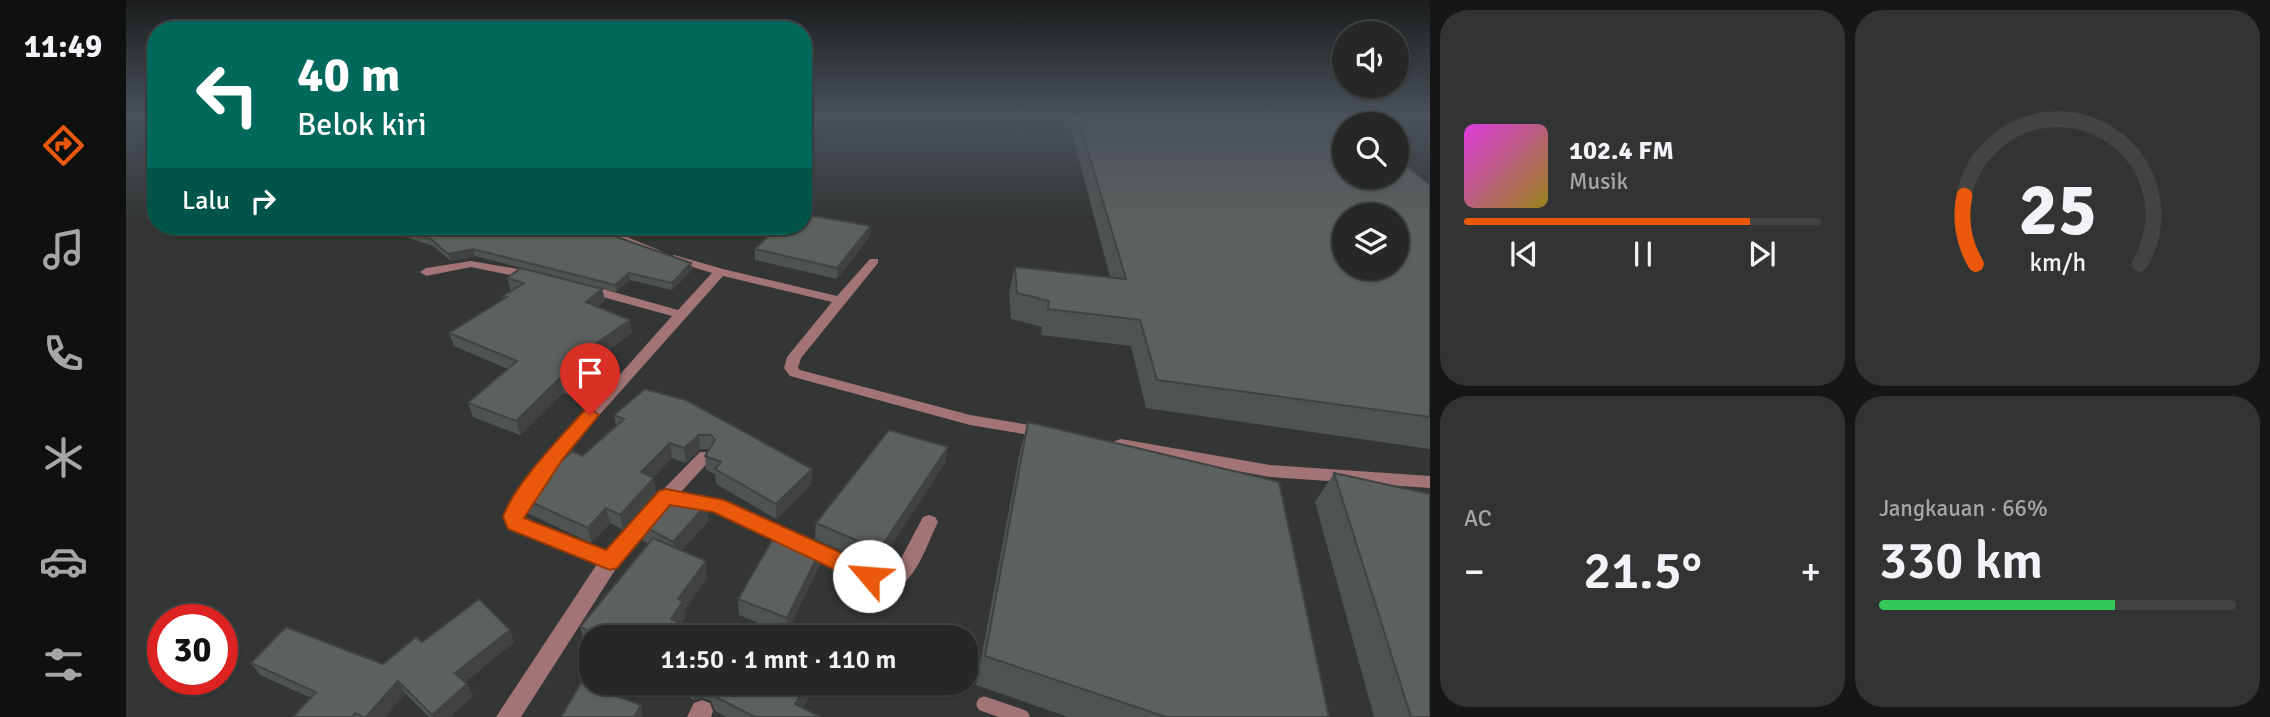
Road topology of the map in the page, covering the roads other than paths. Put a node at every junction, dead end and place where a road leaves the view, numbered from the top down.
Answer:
1 (614, 235) edge
2 (874, 261) dead end
3 (426, 272) dead end
4 (720, 272) junction
5 (545, 278) edge
6 (568, 284) edge
7 (840, 300) junction
8 (679, 314) junction
9 (1065, 436) edge
10 (1106, 443) edge
11 (706, 456) edge
12 (1430, 482) edge
13 (666, 496) junction
14 (929, 522) dead end
15 (610, 561) junction
16 (984, 704) dead end
17 (508, 717) edge
18 (1022, 717) edge

1 - 4 street
2 - 7 street
3 - 5 street
4 - 7 street
4 - 8 street
6 - 8 street
7 - 9 street
8 - 15 street
10 - 12 street
11 - 13 street
13 - 14 street
13 - 15 street
15 - 17 street
16 - 18 lane

